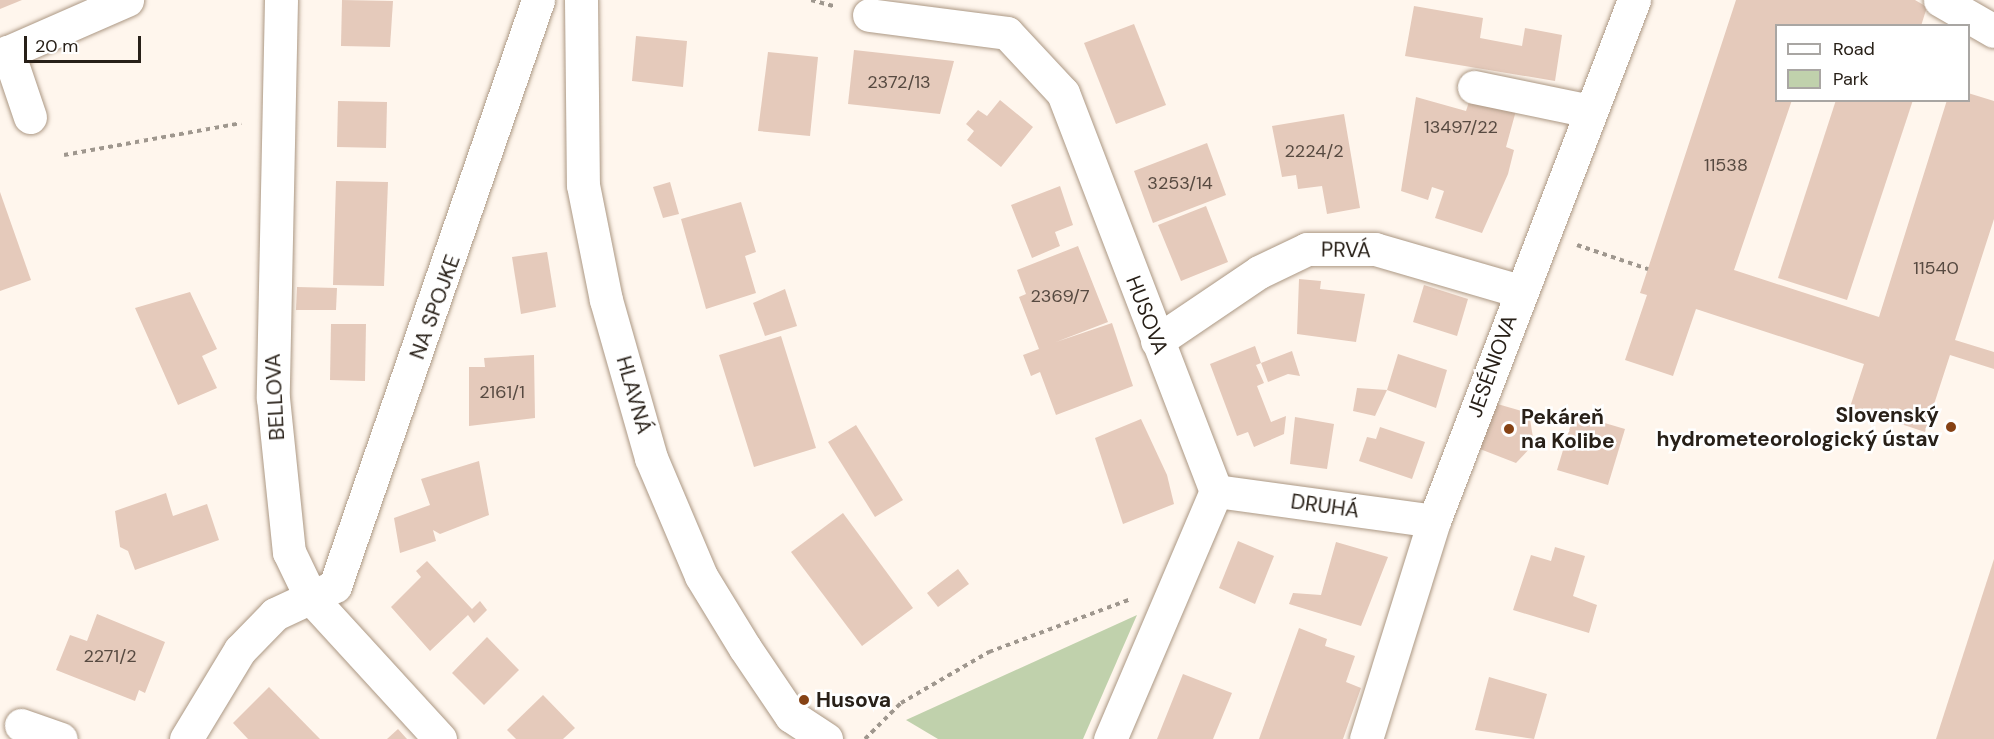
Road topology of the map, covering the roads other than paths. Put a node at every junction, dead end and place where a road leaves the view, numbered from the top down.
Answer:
1 (127, 0) edge
2 (281, 0) edge
3 (538, 0) edge
4 (580, 0) edge
5 (1634, 0) edge
6 (1940, 0) edge
7 (869, 15) dead end
8 (1994, 31) edge
9 (1474, 87) dead end
10 (1590, 111) junction
11 (30, 117) dead end
12 (1520, 291) junction
13 (1157, 341) junction
14 (1216, 491) junction
15 (1434, 521) junction
16 (311, 598) junction
17 (21, 725) dead end
18 (61, 739) edge
19 (186, 739) edge
20 (440, 739) edge
21 (826, 739) edge
22 (1110, 739) edge
23 (1366, 739) edge

1 - 11 street
2 - 16 street, BELLOVA
3 - 16 street, NA SPOJKE
4 - 21 street, HLAVNÁ
5 - 10 street, JESÉNIOVA
6 - 8 street
7 - 13 street, HUSOVA
9 - 10 street
10 - 12 street, JESÉNIOVA
12 - 13 street, PRVÁ
12 - 15 street, JESÉNIOVA
13 - 14 street, HUSOVA
14 - 15 street, DRUHÁ
14 - 22 street
15 - 23 street, JESÉNIOVA
16 - 19 street, NA SPOJKE
16 - 20 street, BELLOVA
17 - 18 street

